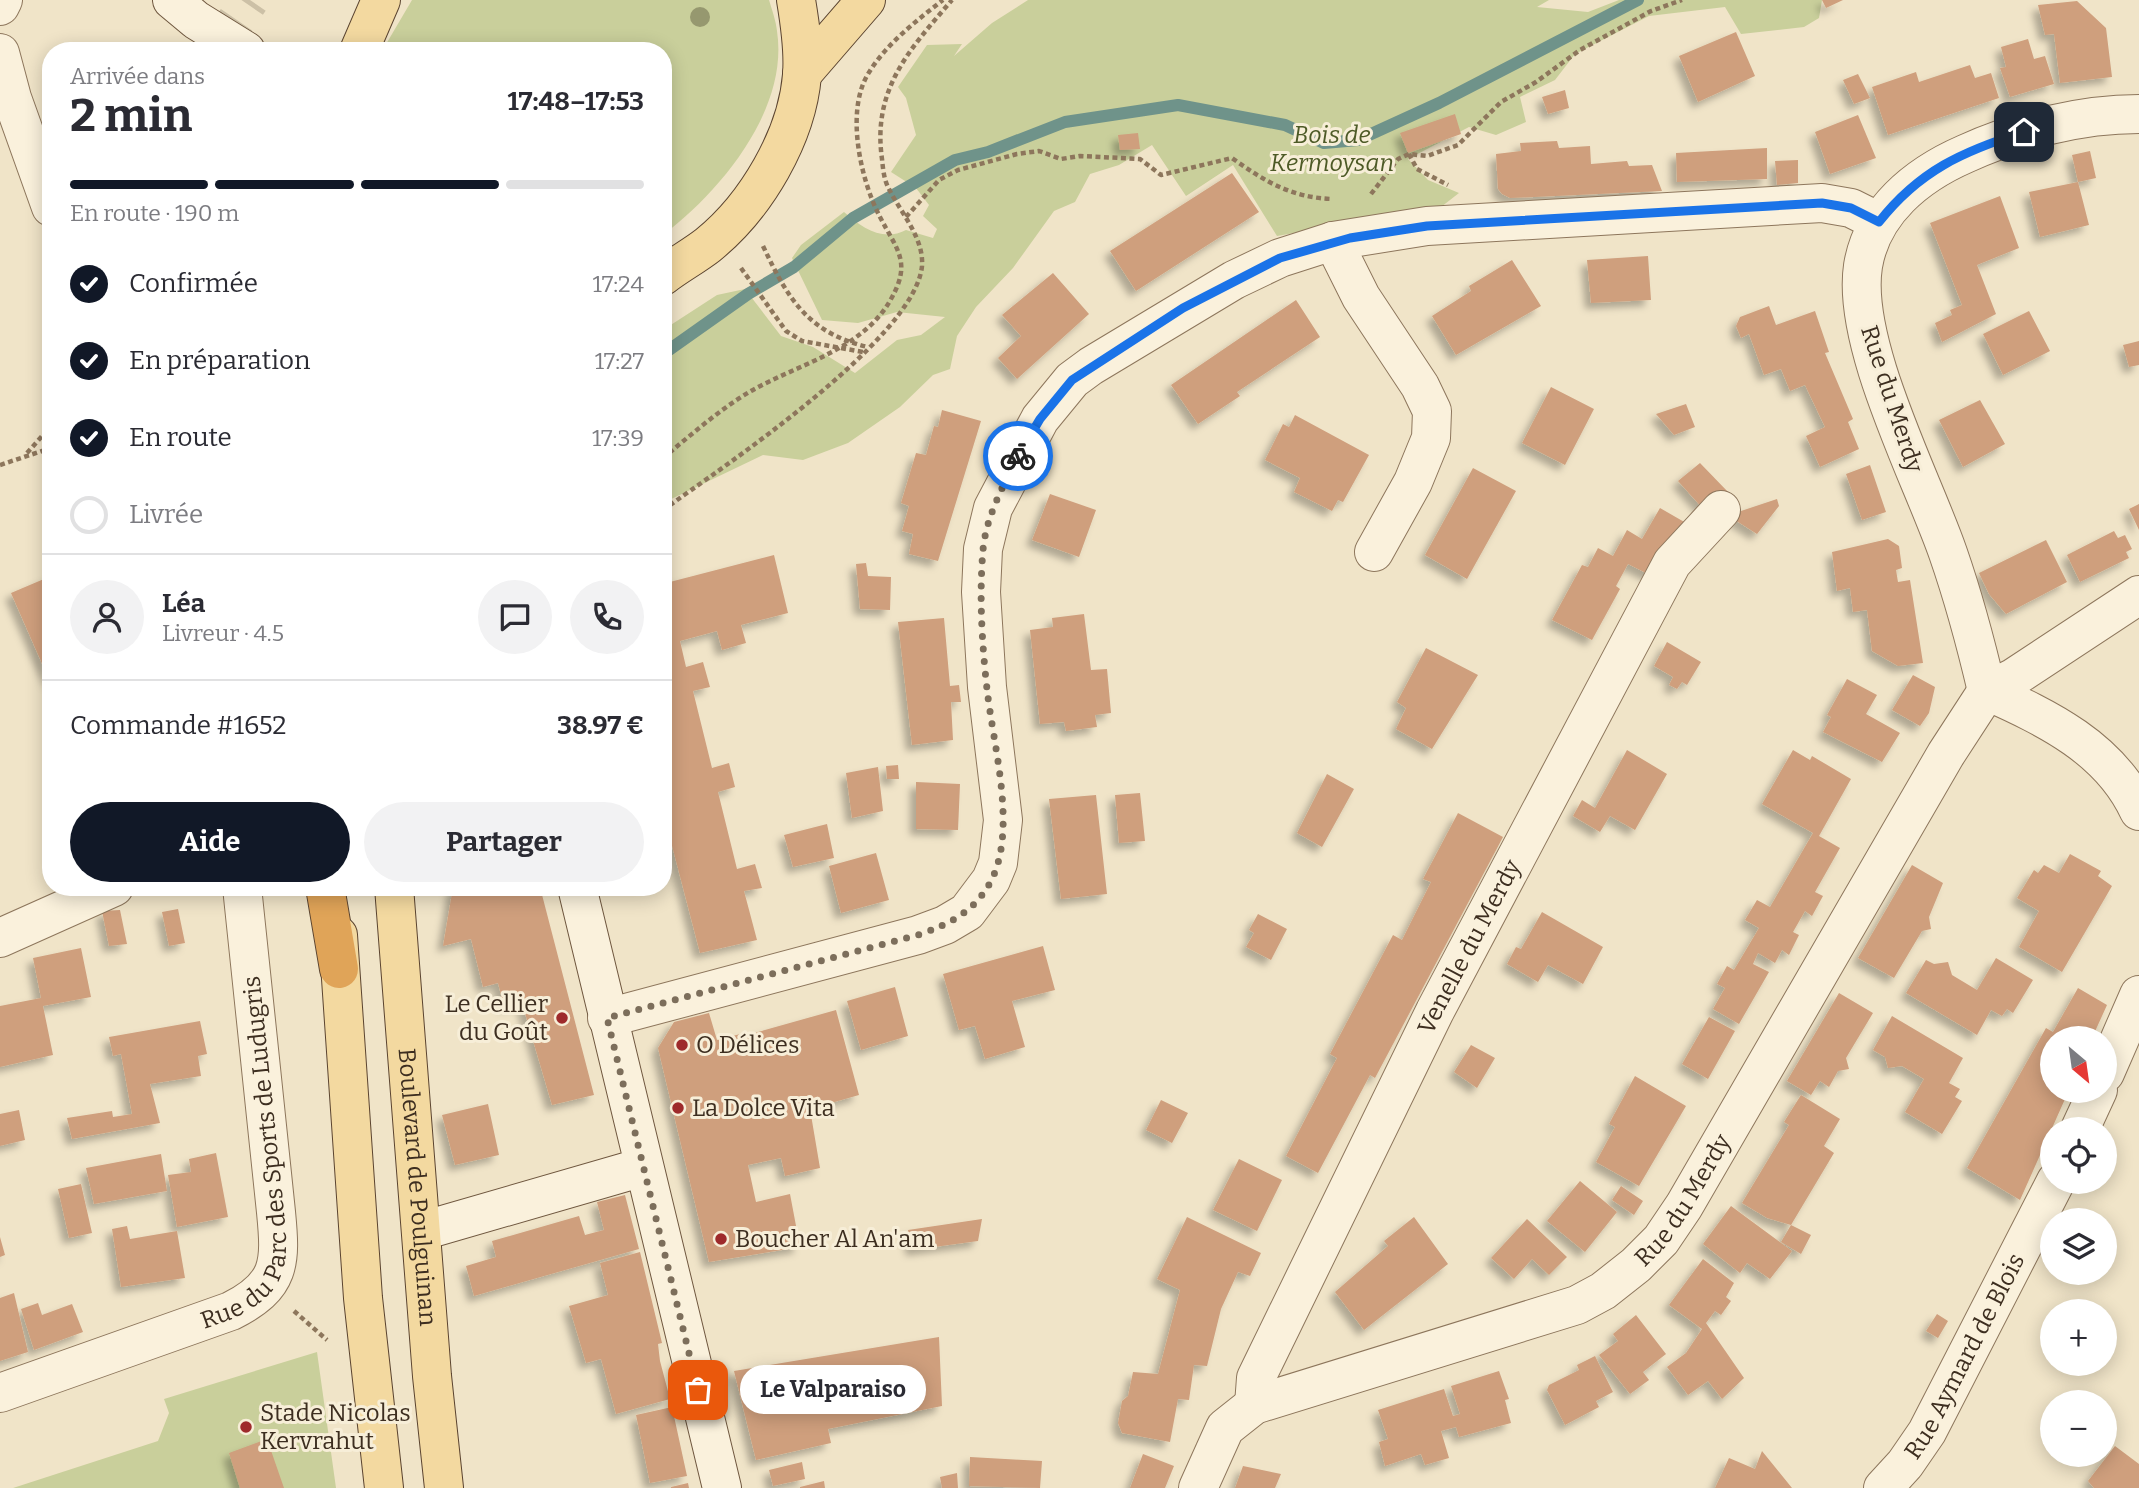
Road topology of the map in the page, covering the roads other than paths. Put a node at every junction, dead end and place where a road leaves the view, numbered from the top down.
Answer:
1 (3, 0) edge
2 (172, 0) edge
3 (381, 0) edge
4 (796, 0) edge
5 (866, 0) edge
6 (0, 6) edge
7 (231, 42) edge
8 (363, 42) edge
9 (0, 53) edge
10 (802, 74) junction
11 (2139, 114) edge
12 (42, 182) edge
13 (1879, 222) junction
14 (1333, 242) junction
15 (672, 270) edge
16 (1721, 510) dead end
17 (1374, 552) dead end
18 (2139, 595) edge
19 (1987, 691) junction
20 (2139, 811) edge
21 (94, 896) edge
22 (243, 896) edge
23 (327, 896) edge
24 (337, 896) edge
25 (395, 896) edge
26 (579, 896) edge
27 (0, 938) edge
28 (339, 969) junction
29 (2139, 995) edge
30 (607, 1018) junction
31 (2118, 1043) edge
32 (643, 1167) junction
33 (2049, 1194) edge
34 (422, 1231) junction
35 (0, 1393) edge
36 (1254, 1405) junction
37 (384, 1488) edge
38 (444, 1488) edge
39 (722, 1488) edge
40 (1198, 1488) edge
41 (1883, 1488) edge

1 - 6 street
2 - 7 street
3 - 8 main road
4 - 10 main road
5 - 10 main road
9 - 12 street
10 - 15 main road
11 - 13 street, Rue du Merdy
13 - 14 street
13 - 19 street, Rue du Merdy
14 - 17 street
14 - 30 street
16 - 36 street, Venelle du Merdy
18 - 19 street, Rue du Merdy
19 - 20 street
19 - 36 street, Rue du Merdy
21 - 27 street
22 - 35 street, Rue du Parc des Sports de Ludugris
23 - 28 highway
24 - 28 main road
25 - 34 main road, Boulevard de Poulguinan
26 - 30 street
28 - 37 main road
29 - 31 street
30 - 32 street
32 - 34 street
32 - 39 street
33 - 41 street, Rue Aymard de Blois
34 - 38 main road, Boulevard de Poulguinan
36 - 40 street, Rue du Merdy

